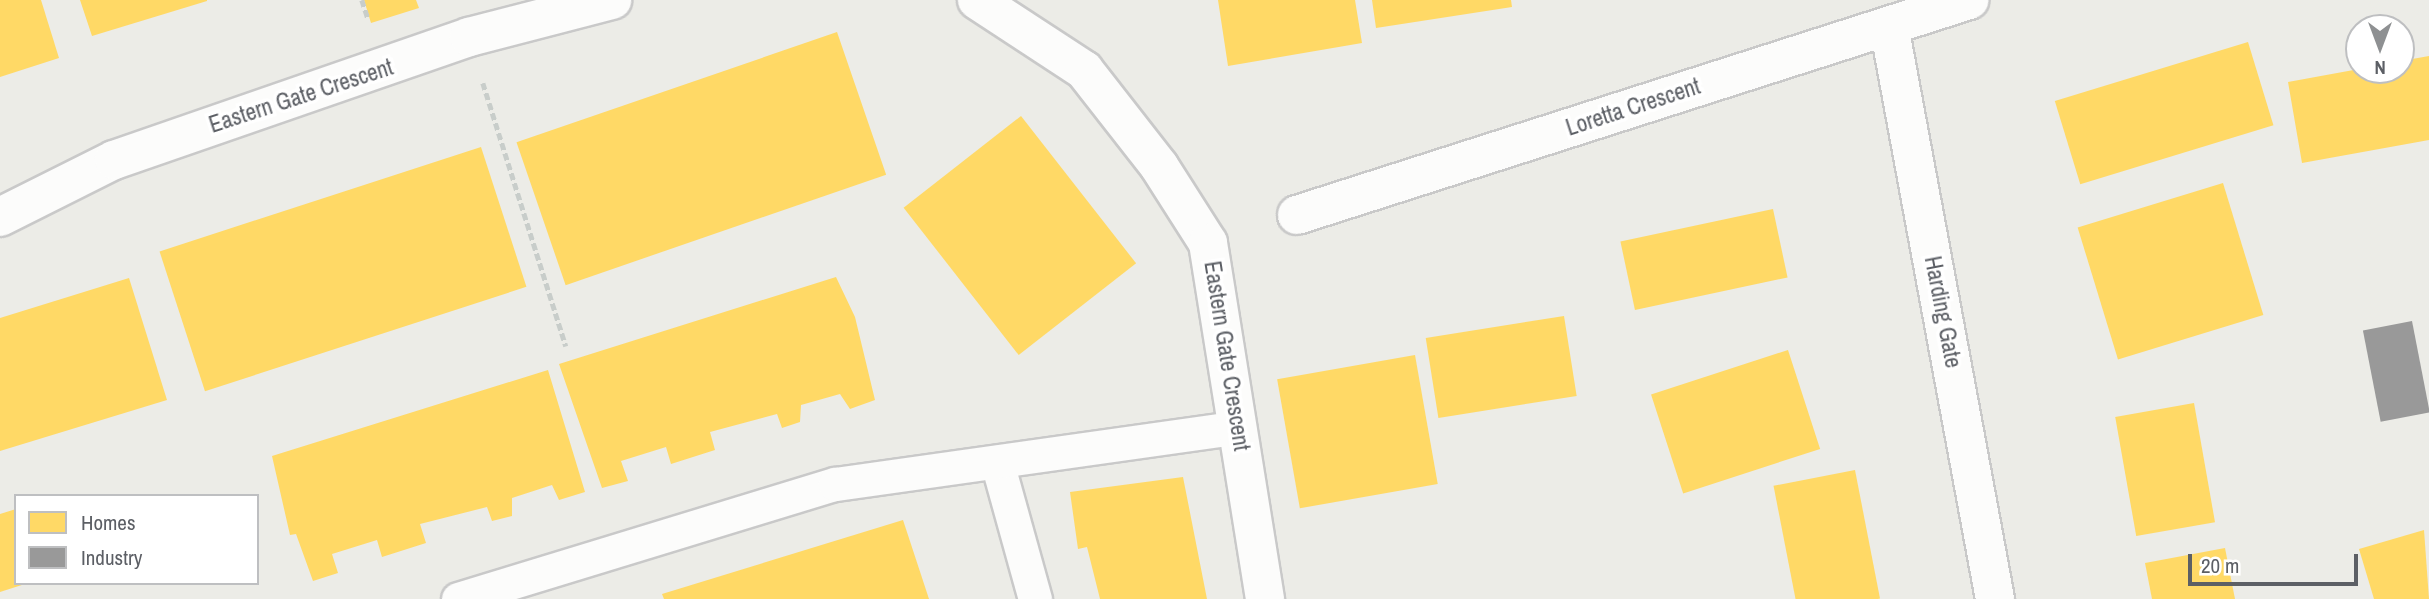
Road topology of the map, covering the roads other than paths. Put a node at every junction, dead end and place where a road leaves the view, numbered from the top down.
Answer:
1 (612, 0) edge
2 (977, 0) edge
3 (1969, 0) edge
4 (1889, 26) junction
5 (1297, 215) dead end
6 (0, 217) edge
7 (1239, 427) junction
8 (998, 462) junction
9 (458, 599) edge
10 (1035, 599) edge
11 (1265, 599) edge
12 (1995, 599) edge

1 - 6 street, Eastern Gate Crescent
2 - 7 street, Eastern Gate Crescent
3 - 4 street, Loretta Crescent
4 - 5 street, Loretta Crescent
4 - 12 street, Harding Gate
7 - 8 lane
7 - 11 street, Eastern Gate Crescent
8 - 9 lane
8 - 10 lane

